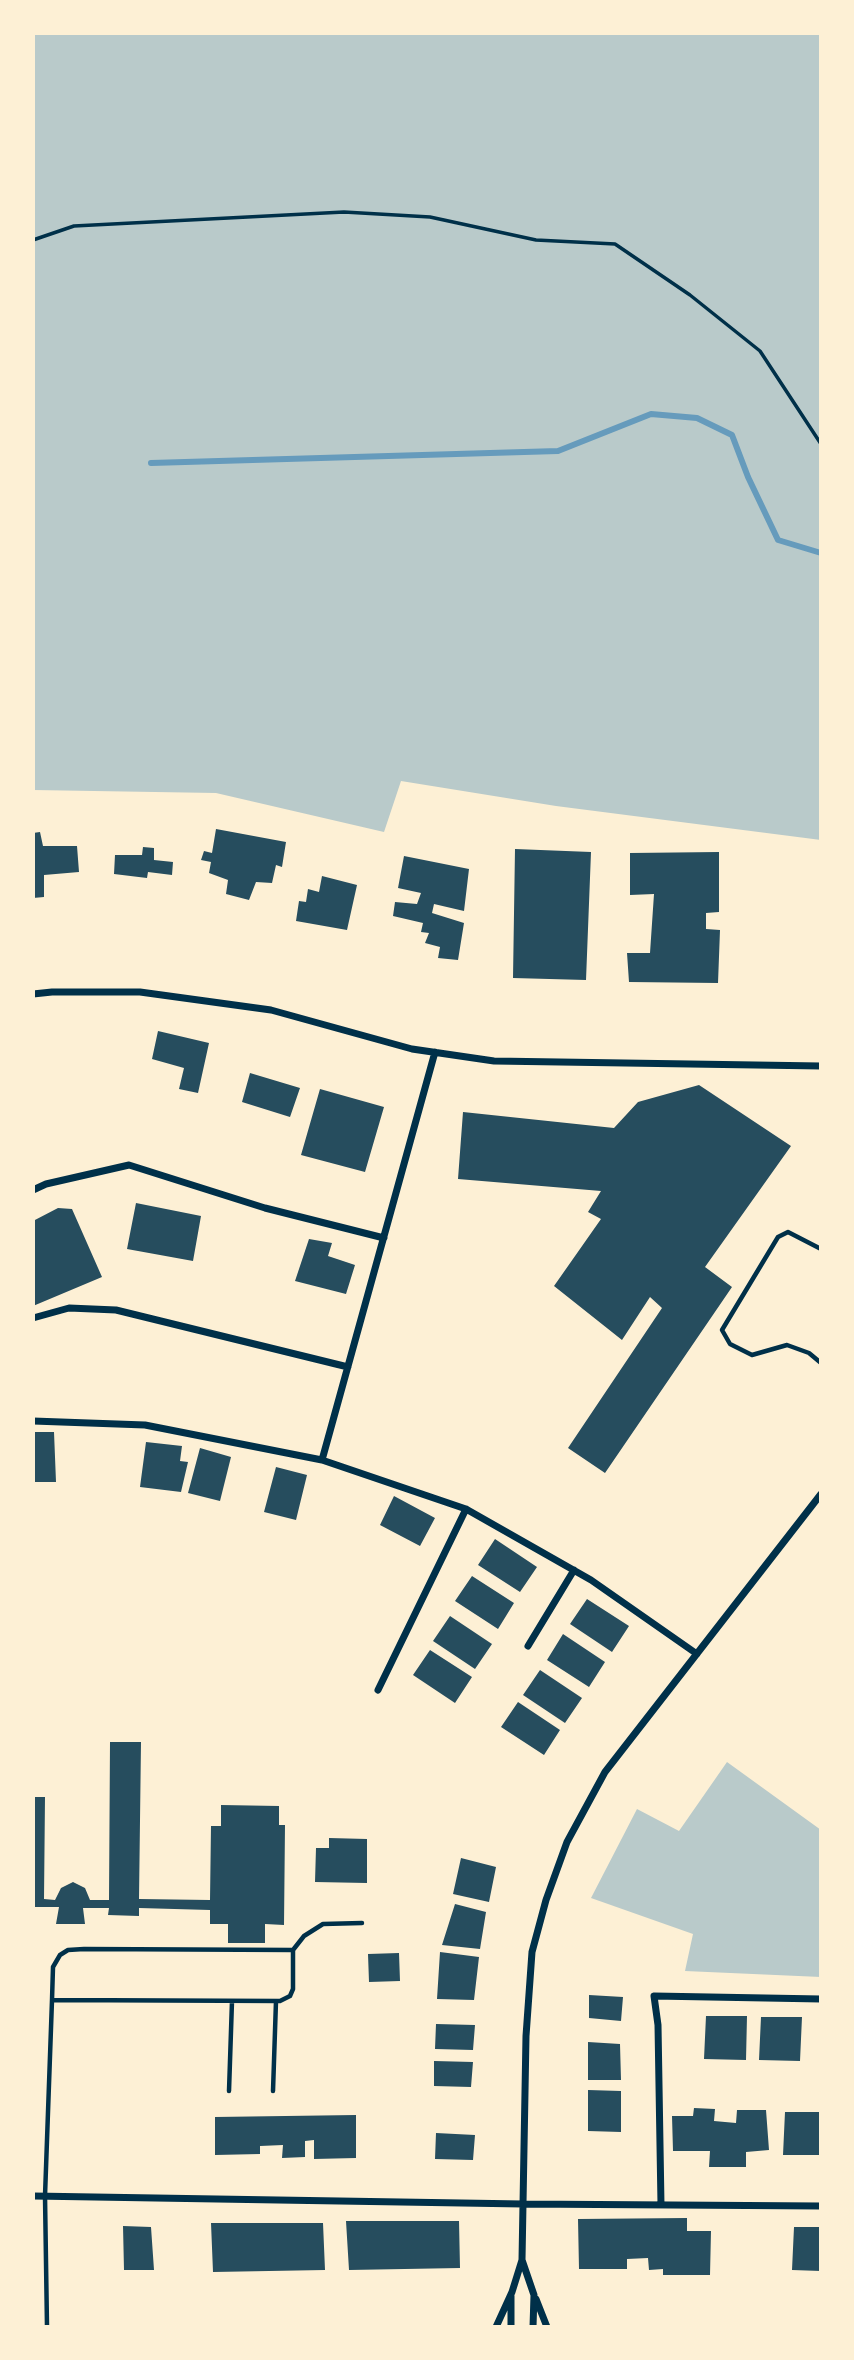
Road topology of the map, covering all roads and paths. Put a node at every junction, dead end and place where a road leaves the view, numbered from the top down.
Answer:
1 (33, 240) edge
2 (821, 444) edge
3 (33, 994) edge
4 (435, 1052) junction
5 (821, 1065) edge
6 (33, 1190) edge
7 (383, 1238) junction
8 (821, 1249) edge
9 (33, 1318) edge
10 (821, 1363) edge
11 (348, 1367) junction
12 (33, 1420) edge
13 (322, 1460) junction
14 (821, 1494) edge
15 (466, 1509) junction
16 (574, 1570) junction
17 (528, 1646) dead end
18 (697, 1654) junction
19 (378, 1690) dead end
20 (362, 1923) dead end
21 (293, 1950) junction
22 (821, 1999) edge
23 (52, 2000) junction
24 (232, 2001) junction
25 (276, 2001) junction
26 (229, 2091) dead end
27 (273, 2091) dead end
28 (33, 2196) edge
29 (45, 2196) junction
30 (523, 2204) junction
31 (661, 2205) junction
32 (821, 2206) edge
33 (522, 2260) junction
34 (512, 2292) junction
35 (534, 2295) junction
36 (47, 2327) edge
37 (496, 2327) edge
38 (511, 2327) edge
39 (533, 2327) edge
40 (547, 2327) edge

1 - 2 path
3 - 4 street
4 - 5 street
4 - 7 street
6 - 7 street
7 - 11 street
8 - 10 lane
9 - 11 street
11 - 13 street
12 - 13 street
13 - 15 street
14 - 18 street
15 - 16 street
15 - 19 street
16 - 17 street
16 - 18 street
18 - 30 street
20 - 21 lane
21 - 23 lane
21 - 25 lane
22 - 31 street
23 - 24 lane
23 - 29 lane
24 - 25 lane
24 - 26 lane
25 - 27 lane
28 - 29 street
29 - 30 street
29 - 36 lane
30 - 31 street
30 - 33 street
31 - 32 street
33 - 34 street
33 - 35 street
34 - 37 street
34 - 38 street
35 - 39 street
35 - 40 street

